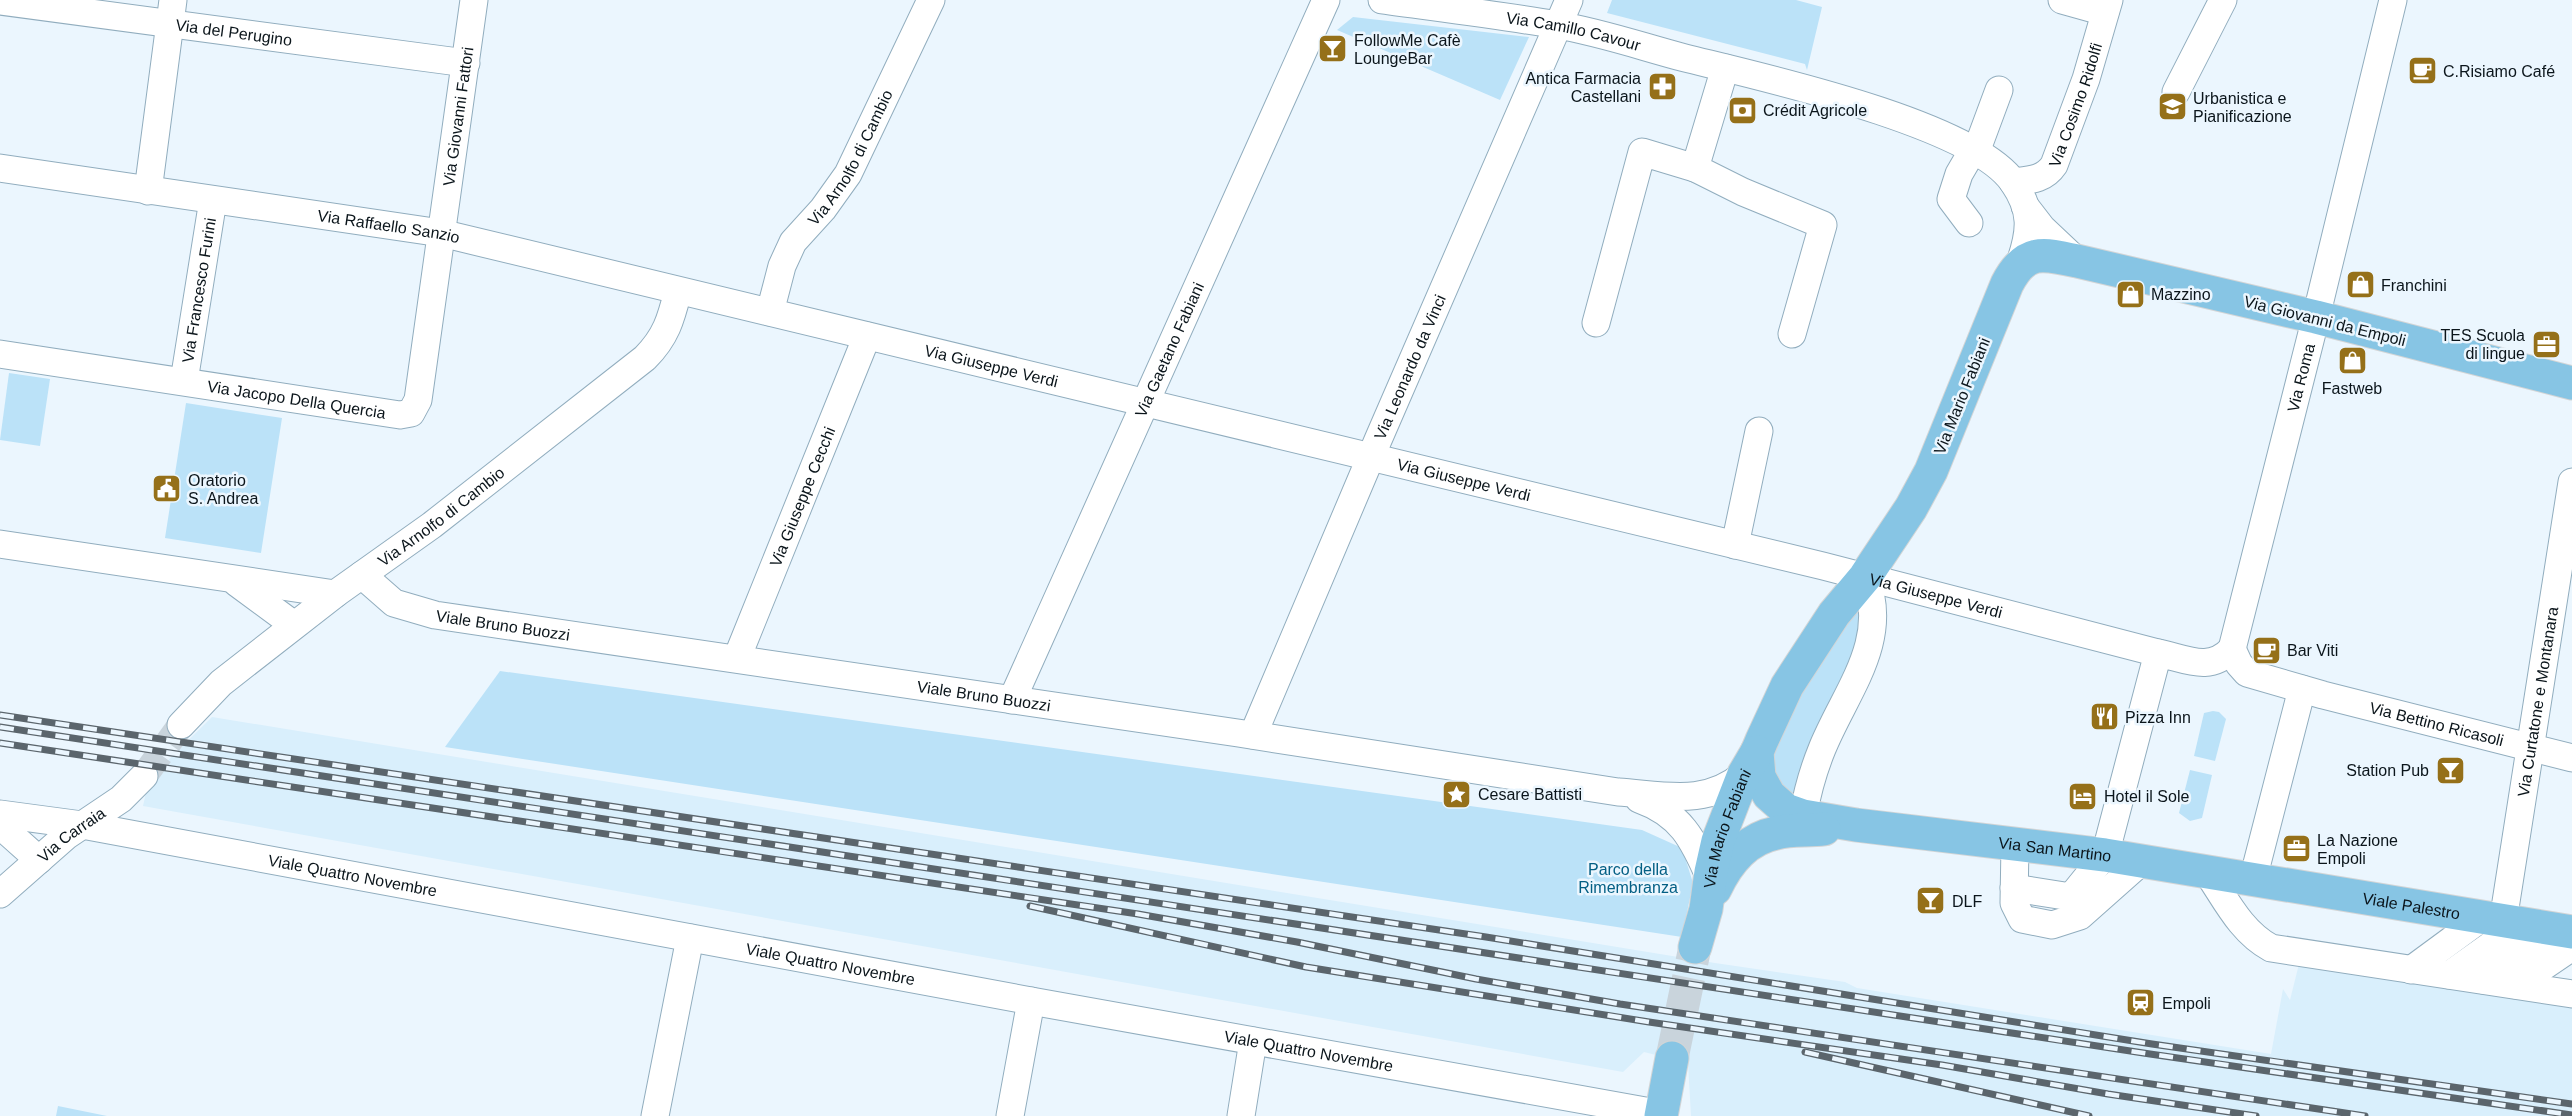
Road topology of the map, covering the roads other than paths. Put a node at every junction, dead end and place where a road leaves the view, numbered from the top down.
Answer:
1 (474, 0) edge
2 (930, 0) edge
3 (1326, 0) edge
4 (1382, 0) edge
5 (1569, 0) edge
6 (2062, 0) edge
7 (2223, 0) edge
8 (2393, 0) edge
9 (0, 1) edge
10 (2107, 6) edge
11 (171, 12) edge
12 (1559, 25) junction
13 (466, 63) junction
14 (1725, 68) junction
15 (1999, 90) dead end
16 (2176, 92) dead end
17 (1974, 151) junction
18 (0, 168) edge
19 (1695, 168) junction
20 (148, 191) junction
21 (2018, 193) junction
22 (213, 200) junction
23 (1969, 223) dead end
24 (441, 233) junction
25 (2077, 261) junction
26 (2020, 263) junction
27 (678, 291) junction
28 (770, 312) junction
29 (2316, 317) junction
30 (1596, 323) dead end
31 (1792, 334) dead end
32 (867, 336) junction
33 (0, 354) edge
34 (184, 381) junction
35 (2572, 383) edge
36 (1144, 404) junction
37 (1759, 431) dead end
38 (1370, 459) junction
39 (2572, 482) edge
40 (0, 544) edge
41 (1735, 545) junction
42 (362, 575) junction
43 (1865, 576) junction
44 (231, 579) junction
45 (334, 594) junction
46 (294, 625) junction
47 (2232, 649) junction
48 (2158, 653) junction
49 (737, 658) junction
50 (2302, 689) junction
51 (1012, 700) junction
52 (181, 725) tunnel mouth
53 (1253, 735) junction
54 (2530, 748) junction
55 (1754, 755) junction
56 (2572, 758) edge
57 (144, 776) tunnel mouth
58 (1618, 792) junction
59 (0, 814) edge
60 (1803, 816) junction
61 (0, 825) edge
62 (82, 825) junction
63 (1856, 825) junction
64 (2015, 844) junction
65 (2105, 855) junction
66 (39, 860) junction
67 (2142, 861) junction
68 (2207, 872) junction
69 (2253, 879) junction
70 (2014, 888) junction
71 (0, 894) edge
72 (1708, 894) junction
73 (2503, 921) junction
74 (2566, 936) edge
75 (690, 938) junction
76 (1695, 947) tunnel mouth
77 (2411, 970) junction
78 (2449, 975) junction
79 (2483, 981) junction
80 (2516, 985) junction
81 (2565, 987) edge
82 (1031, 1001) junction
83 (1253, 1041) junction
84 (1672, 1059) tunnel mouth
85 (1661, 1115) edge
86 (655, 1116) edge
87 (1010, 1116) edge
88 (1241, 1116) edge

1 - 13 street, Via Giovanni Fattori
2 - 28 street, Via Arnolfo di Cambio
3 - 36 street, Via Gaetano Fabiani
4 - 12 street, Via Camillo Cavour
5 - 12 street, Via Leonardo da Vinci
6 - 10 street
7 - 16 street
8 - 29 street, Via Roma
9 - 11 street, Via del Perugino
10 - 21 street, Via Cosimo Ridolfi
11 - 13 street, Via del Perugino
11 - 20 street
12 - 14 street, Via Camillo Cavour
12 - 38 street, Via Leonardo da Vinci
13 - 24 street, Via Giovanni Fattori
14 - 17 street, Via Camillo Cavour
14 - 19 street
15 - 17 street
17 - 21 street, Via Camillo Cavour
17 - 23 street
18 - 20 street, Via Raffaello Sanzio
19 - 30 street
19 - 31 street
20 - 22 street, Via Raffaello Sanzio
21 - 25 street
21 - 26 street, Via Mario Fabiani
22 - 24 street, Via Raffaello Sanzio
22 - 34 street, Via Francesco Furini
24 - 27 street, Via Raffaello Sanzio
24 - 34 street, Via Jacopo Della Quercia
25 - 26 main road, Via Giovanni da Empoli
25 - 29 main road, Via Giovanni da Empoli
26 - 43 main road, Via Mario Fabiani
27 - 28 street, Via Raffaello Sanzio
27 - 42 street, Via Arnolfo di Cambio
28 - 32 street, Via Giuseppe Verdi
29 - 35 main road, Via Giovanni da Empoli
29 - 47 street, Via Roma
32 - 36 street, Via Giuseppe Verdi
32 - 49 street, Via Giuseppe Cecchi
33 - 34 street, Via Jacopo Della Quercia
36 - 38 street, Via Giuseppe Verdi
36 - 51 street, Via Gaetano Fabiani
37 - 41 street
38 - 41 street, Via Giuseppe Verdi
38 - 53 street, Via Leonardo da Vinci
39 - 54 street, Via Curtatone e Montanara
40 - 44 street
41 - 43 street, Via Giuseppe Verdi
42 - 45 street, Via Arnolfo di Cambio
42 - 49 street, Viale Bruno Buozzi
43 - 48 street, Via Giuseppe Verdi
43 - 55 main road, Via Mario Fabiani
43 - 60 street
44 - 45 street
44 - 46 street
45 - 46 street, Via Arnolfo di Cambio
46 - 52 street, Via Arnolfo di Cambio
47 - 48 street, Via Giuseppe Verdi
47 - 50 street, Via Bettino Ricasoli
48 - 65 street
49 - 51 street, Viale Bruno Buozzi
50 - 54 street, Via Bettino Ricasoli
50 - 69 street
51 - 53 street, Viale Bruno Buozzi
53 - 58 street, Viale Bruno Buozzi
54 - 56 street, Via Bettino Ricasoli
54 - 73 street, Via Curtatone e Montanara
55 - 58 street, Viale Bruno Buozzi
55 - 60 main road
55 - 72 main road, Via Mario Fabiani
57 - 62 street, Via Carraia
58 - 72 street, Viale Bruno Buozzi
59 - 62 street, Viale Quattro Novembre
60 - 63 main road
61 - 66 street
62 - 66 street, Via Carraia
62 - 75 street, Viale Quattro Novembre
63 - 64 main road, Via San Martino
63 - 72 main road
64 - 65 main road, Via San Martino
64 - 70 street
65 - 67 main road, Via San Martino
65 - 70 street
66 - 71 street, Via Carraia
67 - 68 main road, Via San Martino
67 - 70 street
68 - 69 main road, Via San Martino
68 - 77 street
69 - 73 main road, Viale Palestro
72 - 76 main road
73 - 74 main road, Viale Palestro
73 - 77 street
73 - 78 street
74 - 79 street
74 - 80 street
75 - 82 street, Viale Quattro Novembre
75 - 86 street
77 - 78 street
78 - 79 street
79 - 80 street
80 - 81 street
82 - 83 street, Viale Quattro Novembre
82 - 87 street
83 - 85 street, Viale Quattro Novembre
83 - 88 street
84 - 85 main road

